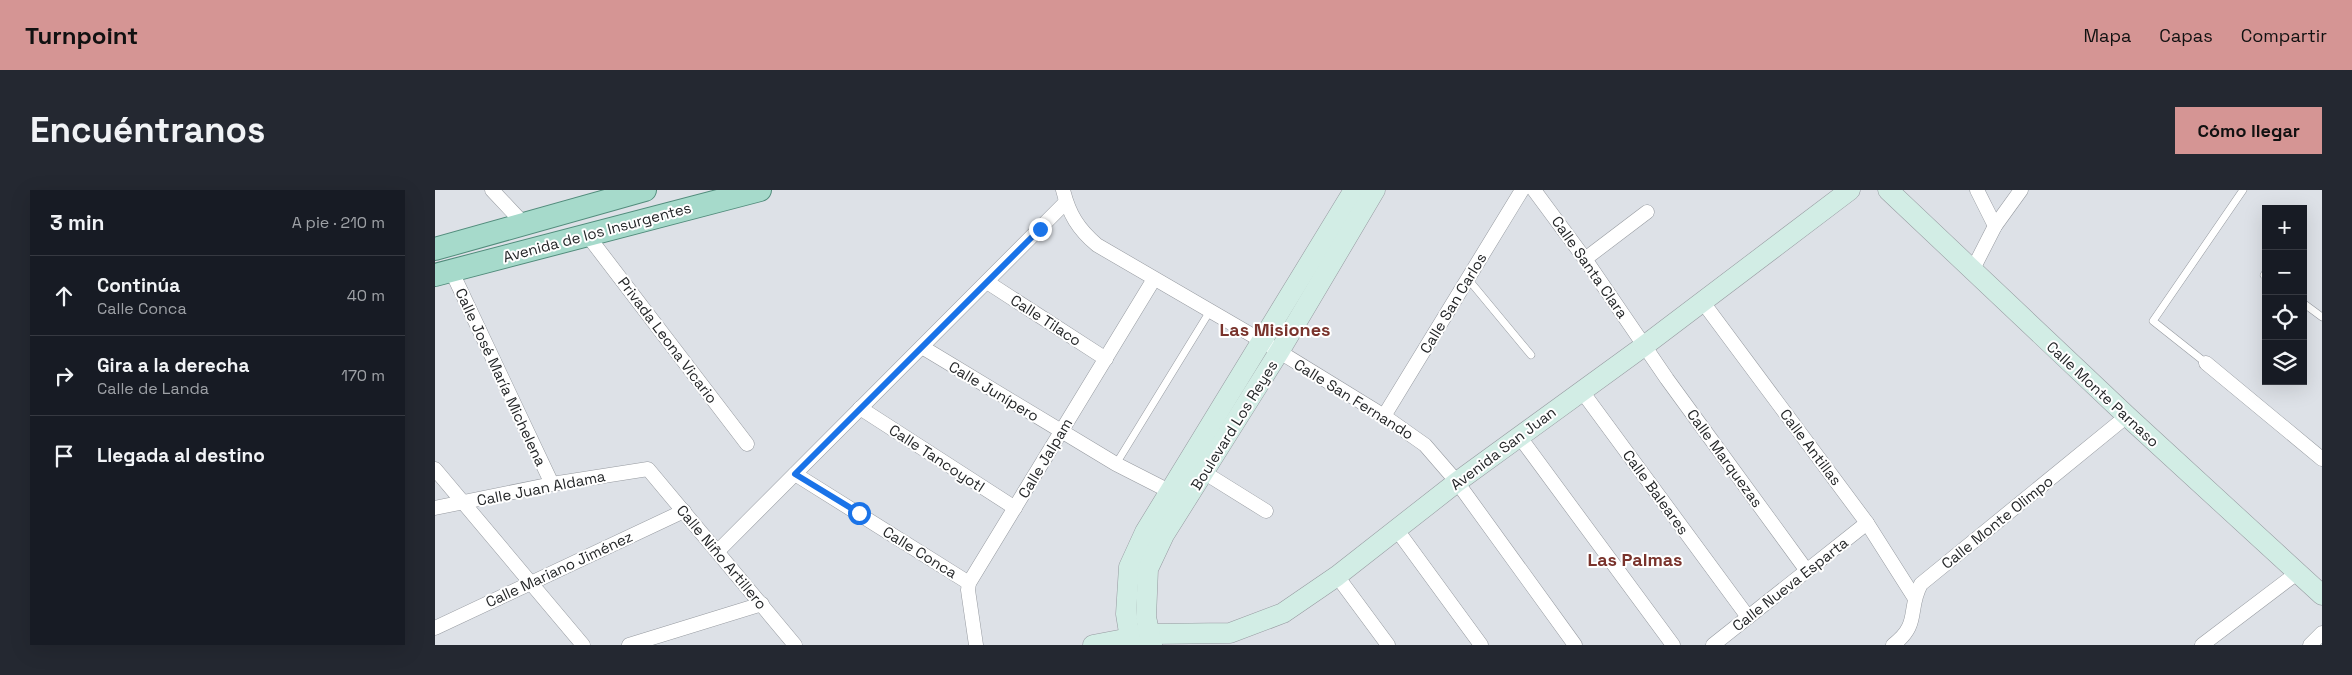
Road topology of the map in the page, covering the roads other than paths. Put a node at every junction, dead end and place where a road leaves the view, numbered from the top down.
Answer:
1 (493, 190) edge
2 (645, 190) edge
3 (760, 190) edge
4 (1354, 190) edge
5 (1375, 190) edge
6 (1523, 190) edge
7 (1534, 190) edge
8 (1850, 190) edge
9 (1888, 190) edge
10 (1977, 190) edge
11 (2021, 190) edge
12 (2243, 190) edge
13 (1065, 196) edge
14 (1647, 212) dead end
15 (523, 224) junction
16 (1995, 226) junction
17 (588, 236) junction
18 (435, 249) edge
19 (1585, 259) junction
20 (1972, 271) junction
21 (443, 273) edge
22 (1154, 279) junction
23 (1468, 279) junction
24 (987, 282) junction
25 (1702, 301) junction
26 (2307, 306) edge
27 (1210, 311) junction
28 (2322, 317) edge
29 (1262, 341) junction
30 (1644, 346) junction
31 (922, 347) junction
32 (1279, 352) junction
33 (1531, 355) dead end
34 (1106, 358) junction
35 (2206, 363) joint
36 (1581, 390) junction
37 (860, 408) junction
38 (1384, 416) junction
39 (2127, 416) junction
40 (1061, 432) junction
41 (1519, 436) junction
42 (747, 444) dead end
43 (2322, 460) edge
44 (1116, 464) junction
45 (648, 469) joint
46 (435, 470) edge
47 (1205, 473) junction
48 (795, 474) junction
49 (1457, 482) junction
50 (551, 484) junction
51 (1171, 492) junction
52 (462, 503) junction
53 (435, 508) edge
54 (1015, 508) junction
55 (684, 511) junction
56 (1266, 511) dead end
57 (1867, 522) junction
58 (1397, 530) junction
59 (718, 551) junction
60 (1807, 571) junction
61 (2297, 573) junction
62 (1337, 576) junction
63 (530, 583) junction
64 (969, 583) junction
65 (2322, 595) edge
66 (1914, 597) junction
67 (762, 604) junction
68 (1748, 617) junction
69 (435, 628) edge
70 (2322, 633) edge
71 (1152, 640) edge
72 (1130, 642) edge
73 (583, 645) edge
74 (629, 645) edge
75 (795, 645) edge
76 (975, 645) edge
77 (1093, 645) edge
78 (1389, 645) edge
79 (1481, 645) edge
80 (1575, 645) edge
81 (1673, 645) edge
82 (1713, 645) edge
83 (1893, 645) edge
84 (2202, 645) edge
85 (2310, 645) edge

1 - 15 street
2 - 15 main road, Avenida de los Insurgentes
3 - 17 main road, Avenida de los Insurgentes
4 - 29 street, Boulevard Los Reyes
5 - 32 street, Boulevard Los Reyes
6 - 23 street, Calle San Carlos
7 - 19 street, Calle Santa Clara
8 - 25 street, Avenida San Juan
9 - 20 street, Calle Monte Parnaso
10 - 16 street
11 - 16 street
12 - 35 lane
13 - 22 street, Calle San Fernando
13 - 24 street
14 - 19 street
15 - 18 main road, Avenida de los Insurgentes
16 - 20 street
17 - 21 main road, Avenida de los Insurgentes
17 - 42 street, Privada Leona Vicario
19 - 30 street, Calle Santa Clara
20 - 39 street, Calle Monte Parnaso
21 - 50 street, Calle José María Michelena
22 - 27 street, Calle San Fernando
22 - 34 street, Calle Jalpam
23 - 33 lane
23 - 38 street, Calle San Carlos
24 - 31 street
24 - 34 street, Calle Tilaco
25 - 30 street, Avenida San Juan
25 - 57 street, Calle Antillas
26 - 28 lane
27 - 29 street, Calle San Fernando
27 - 44 lane
29 - 32 street, Calle San Fernando
29 - 51 street, Boulevard Los Reyes
30 - 36 street, Avenida San Juan
30 - 60 street, Calle Marquezas
31 - 37 street
31 - 40 street, Calle Junípero
32 - 38 street, Calle San Fernando
32 - 47 street, Boulevard Los Reyes
34 - 40 street, Calle Jalpam
35 - 43 street
36 - 41 street, Avenida San Juan
36 - 68 street, Calle Baleares
37 - 48 street
37 - 54 street, Calle Tancoyotl
38 - 49 street, Calle San Fernando
39 - 61 street, Calle Monte Parnaso
39 - 66 street, Calle Monte Olimpo
40 - 44 street, Calle Junípero
40 - 54 street, Calle Jalpam
41 - 49 street, Avenida San Juan
41 - 81 street
44 - 51 street, Calle Junípero
45 - 50 street, Calle Juan Aldama
45 - 55 street, Calle Niño Artillero
46 - 52 street
47 - 56 street
47 - 71 street, Boulevard Los Reyes
48 - 59 street
48 - 64 street, Calle Conca
49 - 58 street, Avenida San Juan
49 - 80 street, Calle San Fernando
50 - 52 street, Calle Juan Aldama
51 - 72 street, Boulevard Los Reyes
52 - 53 street, Calle Juan Aldama
52 - 63 street
54 - 64 street, Calle Jalpam
55 - 59 street, Calle Niño Artillero
55 - 63 street, Calle Mariano Jiménez
57 - 60 street, Calle Nueva Esparta
57 - 66 street, Calle Antillas
58 - 62 street, Avenida San Juan
58 - 79 street
59 - 67 street, Calle Niño Artillero
60 - 68 street, Calle Nueva Esparta
61 - 65 street, Calle Monte Parnaso
61 - 84 street
62 - 71 street, Avenida San Juan
62 - 78 street
63 - 69 street, Calle Mariano Jiménez
63 - 73 street
64 - 76 street
66 - 83 street
67 - 74 street
67 - 75 street, Calle Niño Artillero
68 - 82 street, Calle Nueva Esparta
70 - 85 street
71 - 72 street, Avenida San Juan
72 - 77 street, Avenida San Juan

